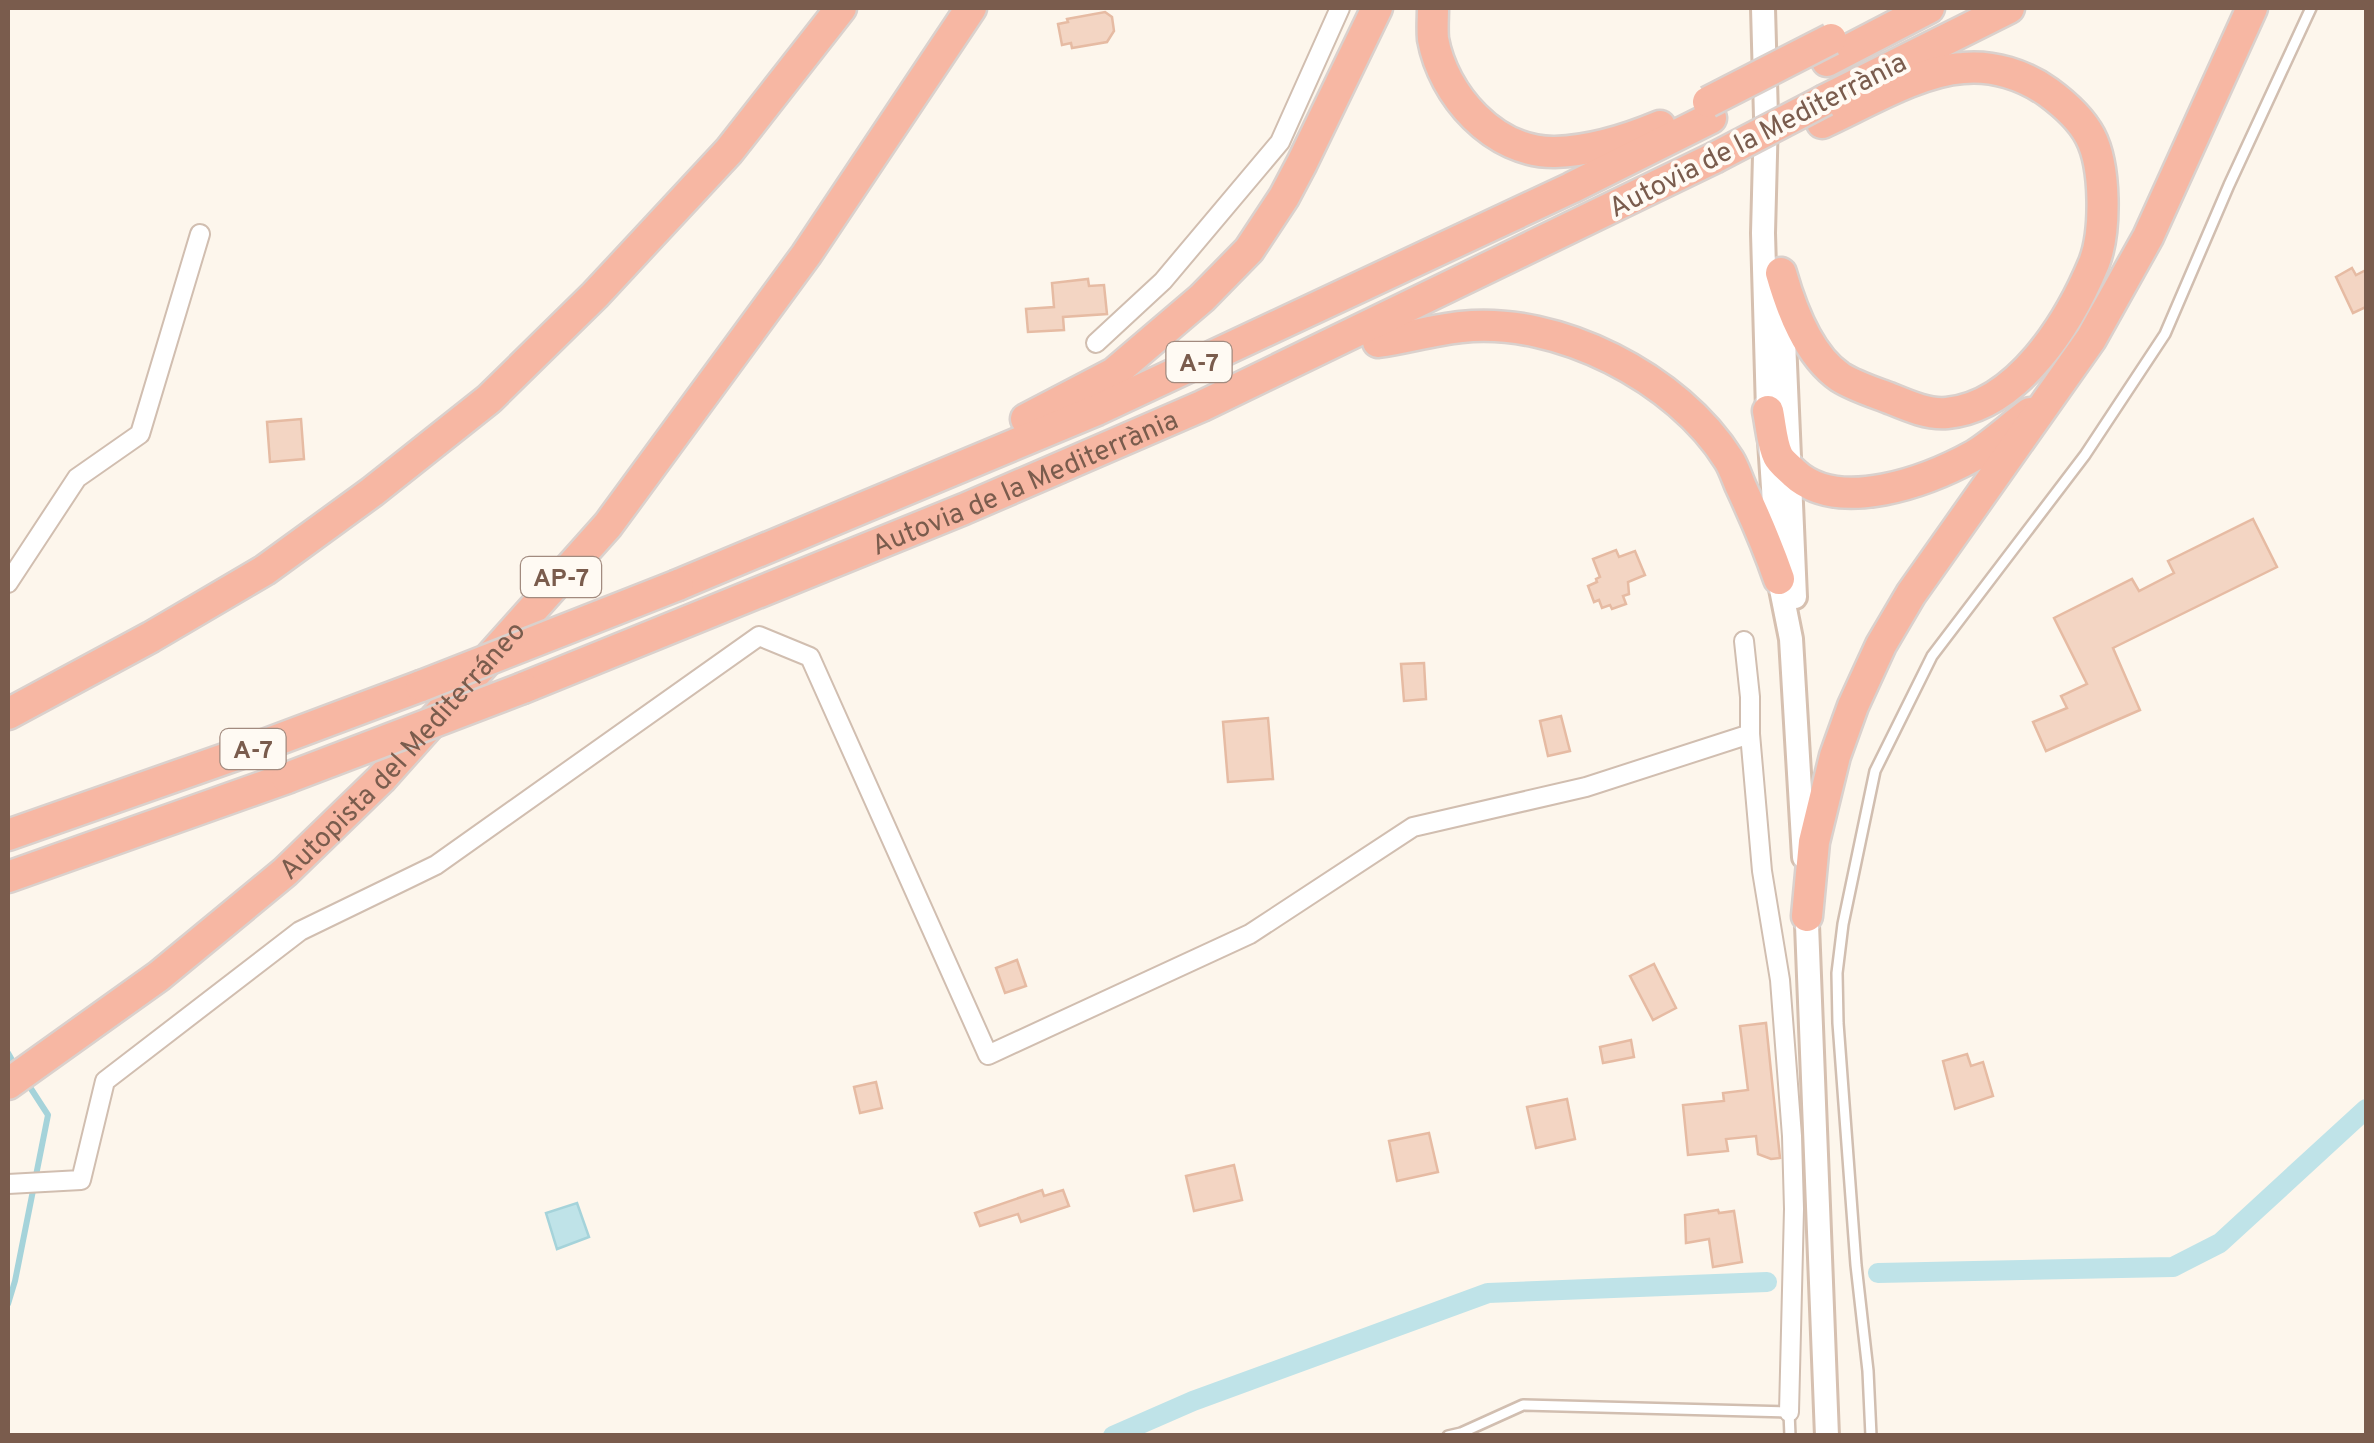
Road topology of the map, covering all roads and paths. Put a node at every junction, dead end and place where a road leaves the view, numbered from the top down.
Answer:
1 (841, 8) edge
2 (970, 8) edge
3 (1340, 8) edge
4 (1377, 8) edge
5 (1433, 8) edge
6 (1763, 8) edge
7 (1890, 8) edge
8 (1929, 8) edge
9 (2009, 8) edge
10 (2252, 8) edge
11 (2310, 8) edge
12 (1829, 50) junction
13 (1709, 110) junction
14 (1824, 112) junction
15 (1766, 116) junction
16 (1715, 166) junction
17 (200, 234) dead end
18 (1781, 273) junction
19 (1378, 342) junction
20 (1096, 343) dead end
21 (2058, 388) junction
22 (1202, 406) junction
23 (1768, 411) junction
24 (1790, 468) junction
25 (873, 504) junction
26 (1780, 578) junction
27 (8, 583) edge
28 (1791, 639) junction
29 (1744, 641) dead end
30 (8, 714) edge
31 (1750, 734) junction
32 (8, 835) edge
33 (8, 877) edge
34 (1807, 916) junction
35 (8, 1084) edge
36 (8, 1184) edge
37 (1788, 1412) junction
38 (1448, 1436) edge
39 (1790, 1436) edge
40 (1827, 1436) edge
41 (1871, 1436) edge

1 - 30 highway
2 - 35 highway, Autopista del Mediterráneo / AP-7
3 - 20 street
4 - 25 highway
5 - 13 highway
6 - 15 street
7 - 12 highway
8 - 12 highway, Autovia de la Mediterrània / A-7
9 - 14 highway, Autovia de la Mediterrània / A-7
10 - 21 highway
11 - 41 lane
12 - 13 highway, Autovia de la Mediterrània / A-7
13 - 25 highway, Autovia de la Mediterrània / A-7
14 - 16 highway, Autovia de la Mediterrània / A-7, bridge
14 - 18 highway
15 - 18 street
15 - 23 street
16 - 19 highway
16 - 22 highway, Autovia de la Mediterrània / A-7
17 - 27 street
18 - 24 street
19 - 22 highway
19 - 26 highway
21 - 24 highway
21 - 34 highway
22 - 33 highway, Autovia de la Mediterrània / A-7, bridge
23 - 24 highway
23 - 26 street
24 - 28 street
25 - 32 highway, Autovia de la Mediterrània / A-7, bridge
26 - 28 street
28 - 34 street
29 - 31 street
31 - 36 street
31 - 37 street
34 - 40 street
37 - 38 lane
37 - 39 lane

